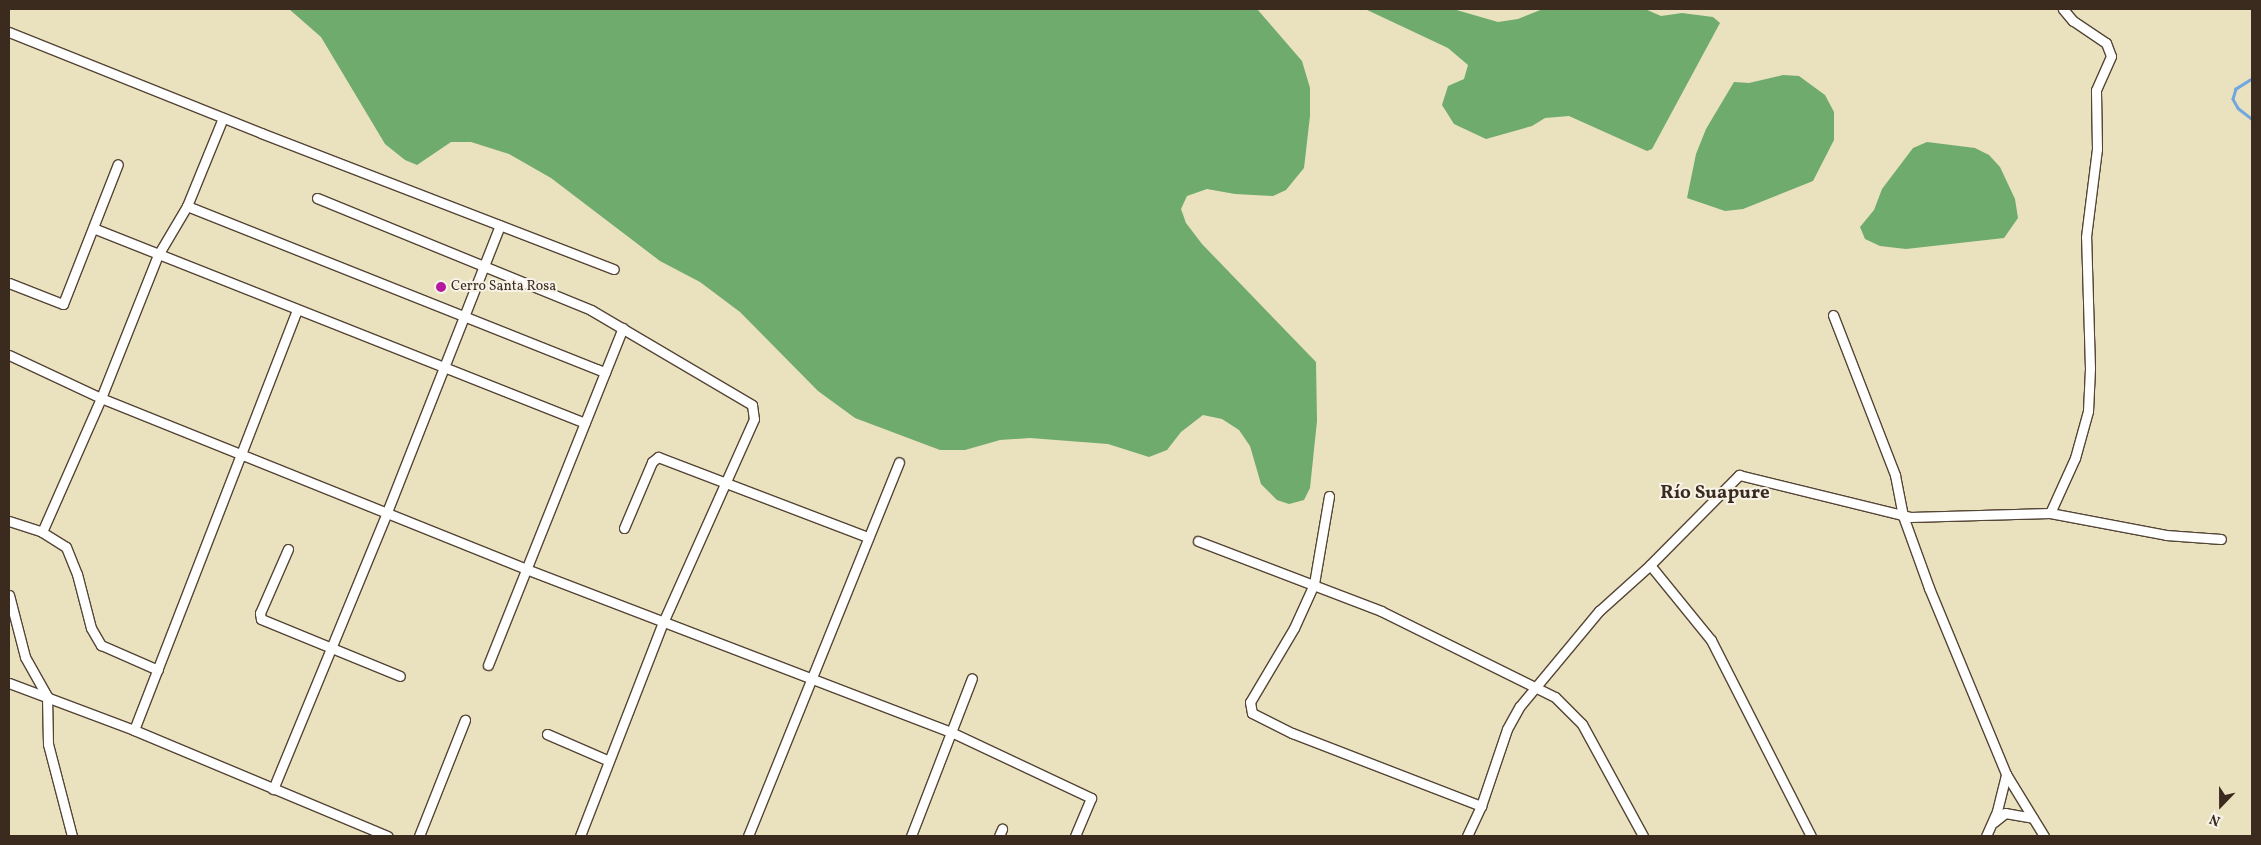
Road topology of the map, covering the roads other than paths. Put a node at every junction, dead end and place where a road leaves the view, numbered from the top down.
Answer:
1 (2064, 9) edge
2 (9, 32) edge
3 (223, 118) junction
4 (118, 164) dead end
5 (317, 198) dead end
6 (187, 206) junction
7 (500, 225) junction
8 (93, 228) junction
9 (158, 255) junction
10 (483, 266) junction
11 (614, 269) dead end
12 (9, 283) edge
13 (297, 310) junction
14 (1833, 315) dead end
15 (464, 316) junction
16 (623, 328) junction
17 (9, 355) edge
18 (444, 367) junction
19 (606, 372) junction
20 (102, 398) junction
21 (585, 423) junction
22 (240, 452) junction
23 (899, 462) dead end
24 (727, 483) junction
25 (1329, 496) dead end
26 (387, 512) junction
27 (2050, 513) junction
28 (1903, 516) junction
29 (9, 521) edge
30 (624, 528) dead end
31 (42, 532) junction
32 (868, 537) junction
33 (2221, 539) dead end
34 (1198, 540) dead end
35 (288, 549) dead end
36 (1650, 565) junction
37 (526, 569) junction
38 (1314, 584) junction
39 (9, 595) edge
40 (663, 622) junction
41 (330, 646) junction
42 (488, 665) dead end
43 (158, 670) junction
44 (400, 676) dead end
45 (811, 678) junction
46 (972, 678) dead end
47 (9, 683) edge
48 (1537, 686) junction
49 (47, 696) junction
50 (465, 720) dead end
51 (134, 730) junction
52 (951, 732) junction
53 (547, 734) dead end
54 (607, 760) junction
55 (2006, 774) junction
56 (273, 789) junction
57 (1481, 806) junction
58 (2033, 818) junction
59 (1994, 822) junction
60 (72, 836) edge
61 (388, 836) edge
62 (419, 836) edge
63 (580, 836) edge
64 (748, 836) edge
65 (911, 836) edge
66 (1075, 836) edge
67 (1467, 836) edge
68 (1643, 836) edge
69 (1812, 836) edge
70 (1986, 836) edge
71 (2044, 836) edge

1 - 27 street
2 - 3 street
3 - 6 street
3 - 7 street
4 - 8 street
5 - 10 street
6 - 9 street
6 - 15 street
7 - 10 street
7 - 11 street
8 - 9 street
8 - 12 street
9 - 13 street
9 - 20 street
10 - 15 street
10 - 16 street
13 - 18 street
13 - 22 street
14 - 28 street
15 - 18 street
15 - 19 street
16 - 19 street
16 - 24 street
17 - 20 street
18 - 21 street
18 - 26 street
19 - 21 street
20 - 22 street
20 - 31 street
21 - 37 street
22 - 26 street
22 - 43 street
23 - 32 street
24 - 30 street
24 - 32 street
24 - 40 street
25 - 38 street
26 - 37 street
26 - 41 street
27 - 28 street
27 - 33 street
28 - 36 street
28 - 55 street
29 - 31 street
31 - 43 street
32 - 45 street
34 - 38 street
35 - 41 street
36 - 48 street
36 - 69 street
37 - 40 street
37 - 42 street
38 - 48 street
38 - 57 street
39 - 49 street
40 - 45 street
40 - 54 street
41 - 44 street
41 - 56 street
43 - 51 street
45 - 52 street
45 - 64 street
46 - 52 street
47 - 49 street
48 - 57 street
48 - 68 street
49 - 51 street
49 - 60 street
50 - 62 street
51 - 56 street
52 - 65 street
52 - 66 street
53 - 54 street
54 - 63 street
55 - 58 street
55 - 59 street
56 - 61 street
57 - 67 street
58 - 59 street
58 - 71 street
59 - 70 street

